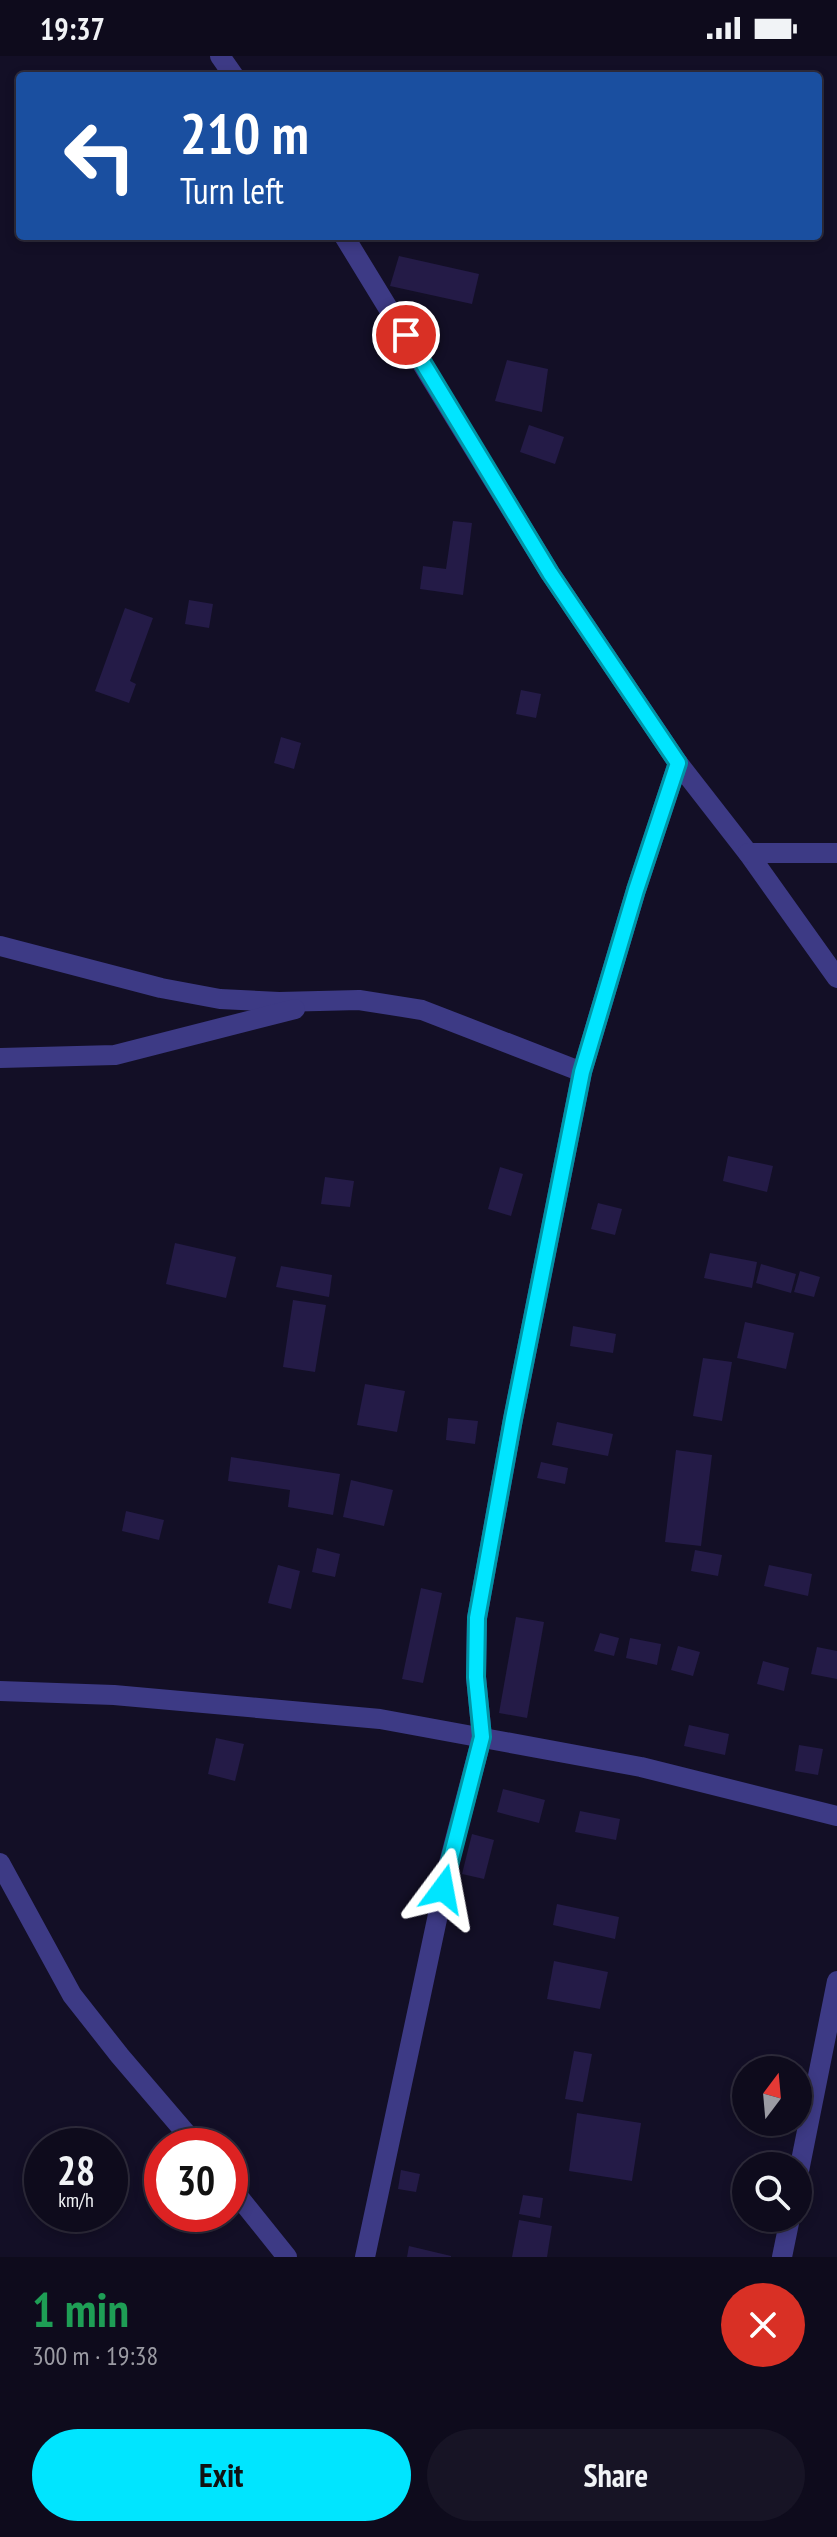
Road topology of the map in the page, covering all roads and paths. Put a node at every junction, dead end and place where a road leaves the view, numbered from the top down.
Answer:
1 (346, 240) edge
2 (678, 763) junction
3 (748, 853) junction
4 (837, 853) edge
5 (0, 946) edge
6 (837, 978) edge
7 (326, 1001) junction
8 (0, 1058) edge
9 (582, 1072) junction
10 (0, 1691) edge
11 (482, 1737) junction
12 (837, 1816) edge
13 (0, 1863) edge
14 (837, 1981) edge
15 (182, 2128) edge
16 (803, 2152) edge
17 (248, 2208) edge
18 (787, 2232) edge
19 (287, 2257) edge
20 (365, 2257) edge
21 (782, 2257) edge

1 - 2 street
2 - 3 street
2 - 9 street
3 - 4 street
3 - 6 street
5 - 7 street
7 - 8 street
7 - 9 street
9 - 11 street
10 - 11 street
11 - 12 street
11 - 20 street
13 - 15 street
14 - 16 street
17 - 19 street
18 - 21 street

